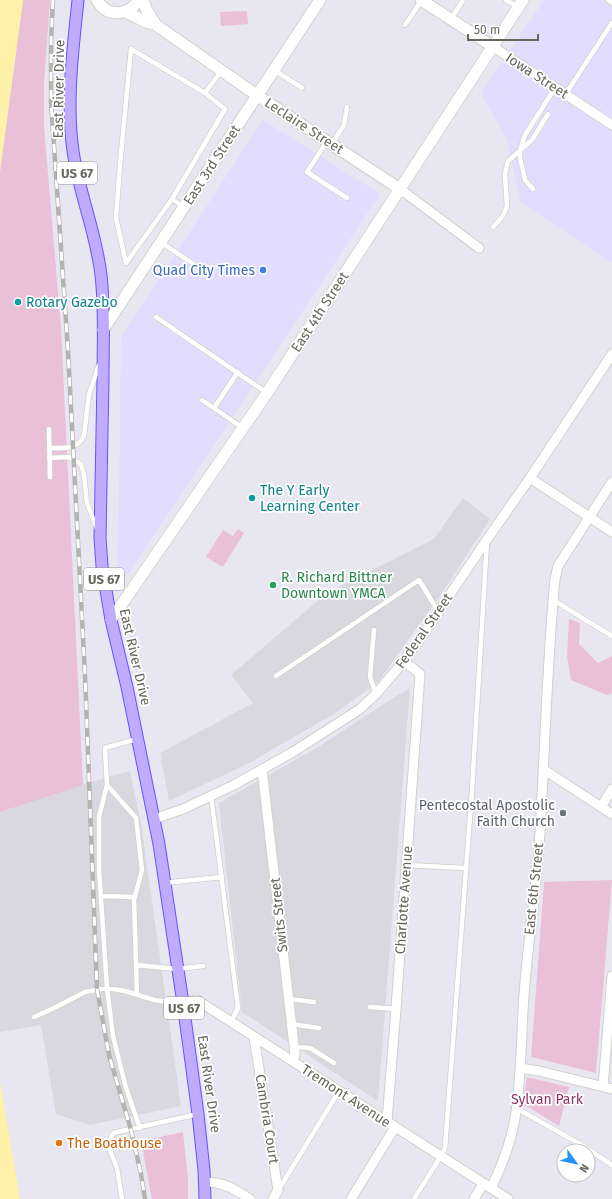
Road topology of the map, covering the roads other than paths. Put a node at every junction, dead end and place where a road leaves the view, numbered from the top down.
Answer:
1 (78, 0) edge
2 (97, 0) edge
3 (139, 0) edge
4 (142, 0) edge
5 (320, 0) edge
6 (421, 0) edge
7 (463, 0) edge
8 (506, 0) edge
9 (608, 0) edge
10 (612, 3) edge
11 (520, 4) edge
12 (126, 12) junction
13 (450, 19) junction
14 (612, 23) edge
15 (156, 25) junction
16 (405, 25) dead end
17 (492, 46) junction
18 (222, 70) junction
19 (274, 70) junction
20 (302, 88) dead end
21 (556, 88) junction
22 (205, 93) junction
23 (565, 95) junction
24 (258, 96) junction
25 (347, 107) dead end
26 (548, 114) dead end
27 (612, 125) edge
28 (329, 142) junction
29 (520, 151) junction
30 (400, 189) junction
31 (534, 189) dead end
32 (347, 198) dead end
33 (172, 199) junction
34 (184, 207) junction
35 (493, 227) dead end
36 (161, 242) junction
37 (479, 248) dead end
38 (192, 263) dead end
39 (156, 317) dead end
40 (103, 330) junction
41 (103, 354) junction
42 (612, 354) edge
43 (238, 372) junction
44 (267, 393) junction
45 (202, 400) dead end
46 (214, 408) junction
47 (49, 428) dead end
48 (243, 428) junction
49 (49, 448) junction
50 (50, 458) junction
51 (50, 477) dead end
52 (530, 478) junction
53 (612, 482) edge
54 (589, 517) junction
55 (612, 532) edge
56 (100, 538) junction
57 (488, 538) junction
58 (553, 600) junction
59 (438, 611) junction
60 (111, 620) junction
61 (374, 630) dead end
62 (612, 636) edge
63 (404, 661) junction
64 (276, 676) dead end
65 (376, 694) junction
66 (138, 739) junction
67 (262, 769) junction
68 (543, 769) junction
69 (107, 786) junction
70 (612, 789) edge
71 (211, 795) junction
72 (600, 806) junction
73 (612, 814) edge
74 (154, 819) junction
75 (406, 865) junction
76 (465, 868) junction
77 (222, 877) junction
78 (164, 883) junction
79 (101, 896) junction
80 (135, 897) junction
81 (136, 965) junction
82 (203, 966) dead end
83 (177, 969) junction
84 (612, 976) edge
85 (107, 988) junction
86 (137, 995) junction
87 (288, 999) junction
88 (314, 1002) dead end
89 (183, 1003) junction
90 (370, 1007) dead end
91 (396, 1009) junction
92 (34, 1017) dead end
93 (232, 1022) junction
94 (291, 1024) junction
95 (319, 1028) dead end
96 (254, 1037) junction
97 (295, 1048) junction
98 (293, 1061) junction
99 (334, 1063) dead end
100 (520, 1068) junction
101 (607, 1088) edge
102 (339, 1091) junction
103 (516, 1108) junction
104 (198, 1114) junction
105 (386, 1121) junction
106 (395, 1127) junction
107 (140, 1128) junction
108 (441, 1156) junction
109 (612, 1165) edge
110 (205, 1182) junction
111 (487, 1185) junction
112 (278, 1190) junction
113 (122, 1199) edge
114 (205, 1199) edge
115 (250, 1199) edge
116 (273, 1199) edge
117 (351, 1199) edge
118 (414, 1199) edge
119 (474, 1199) edge
120 (508, 1199) edge

1 - 40 main road, East River Drive / US 67
2 - 12 street
3 - 12 street
4 - 15 street
5 - 19 street, East 3rd Street
6 - 13 street, Iowa Street
6 - 16 lane
7 - 13 lane
8 - 11 lane
9 - 10 lane
11 - 17 street, East 4th Street
12 - 15 street, Leclaire Street
13 - 17 street, Iowa Street
14 - 23 lane
15 - 18 street, Leclaire Street
17 - 21 street, Iowa Street
17 - 30 street, East 4th Street
18 - 22 lane
18 - 24 street, Leclaire Street
19 - 20 lane
19 - 24 street, East 3rd Street
21 - 23 street, Iowa Street
21 - 29 lane
22 - 33 lane
22 - 33 lane
23 - 27 street, Iowa Street
24 - 28 street, Leclaire Street
24 - 34 street, East 3rd Street
25 - 28 lane
26 - 29 lane
28 - 30 street, Leclaire Street
28 - 32 lane
29 - 31 lane
29 - 35 lane
30 - 37 street, Leclaire Street
30 - 44 street, East 4th Street
33 - 34 lane
34 - 36 street, East 3rd Street
36 - 38 lane
36 - 40 street, East 3rd Street
39 - 43 lane
40 - 41 main road, East River Drive / US 67
41 - 49 lane
41 - 56 main road, East River Drive / US 67
42 - 52 street, Federal Street
43 - 44 lane
43 - 46 lane
44 - 48 street, East 4th Street
45 - 46 lane
46 - 48 lane
47 - 49 lane
48 - 60 street, East 4th Street
49 - 50 lane
50 - 51 lane
50 - 56 lane
52 - 54 street
52 - 57 street, Federal Street
53 - 54 street, East 6th Street
54 - 55 street
54 - 58 street, East 6th Street
56 - 60 main road, East River Drive / US 67
57 - 59 street, Federal Street
57 - 76 lane
58 - 62 lane
58 - 68 street, East 6th Street
59 - 63 street, Federal Street
59 - 64 lane
60 - 66 main road, East River Drive / US 67
61 - 65 lane
63 - 65 street, Federal Street
63 - 75 street, Charlotte Avenue
65 - 67 street, Federal Street
66 - 69 lane
66 - 74 main road, East River Drive / US 67
67 - 71 street, Federal Street
67 - 87 street, Swits Street
68 - 72 street
68 - 100 street, East 6th Street
69 - 79 lane
69 - 80 lane
70 - 72 street
71 - 74 street, Federal Street
71 - 77 lane
72 - 73 street
74 - 78 main road, East River Drive / US 67
75 - 76 lane
75 - 91 street, Charlotte Avenue
76 - 108 lane
77 - 78 lane
77 - 93 lane
78 - 83 main road, East River Drive / US 67
79 - 80 lane
79 - 85 lane
80 - 81 lane
81 - 83 lane
81 - 86 lane
82 - 83 lane
83 - 89 main road, East River Drive / US 67
84 - 101 street
85 - 86 lane
85 - 92 lane
85 - 107 lane
86 - 89 lane
87 - 88 lane
87 - 94 street, Swits Street
89 - 93 street, Tremont Avenue
89 - 104 main road, East River Drive / US 67
90 - 91 lane
91 - 105 street, Charlotte Avenue
93 - 96 street, Tremont Avenue
94 - 95 lane
94 - 97 street, Swits Street
96 - 98 street, Tremont Avenue
96 - 112 street, Cambria Court
97 - 98 street, Swits Street
97 - 99 lane
98 - 102 street, Tremont Avenue
100 - 101 street
100 - 103 street, East 6th Street
102 - 105 street, Tremont Avenue
102 - 112 lane
103 - 109 lane
103 - 111 street, East 6th Street
104 - 107 lane
104 - 110 main road, East River Drive / US 67
105 - 106 street, Tremont Avenue
106 - 108 street, Tremont Avenue
106 - 117 street
107 - 113 lane
108 - 111 street, Tremont Avenue
108 - 118 lane
110 - 114 main road, East River Drive / US 67
110 - 115 street
111 - 119 street, East 6th Street
111 - 120 street, Tremont Avenue
112 - 116 street

